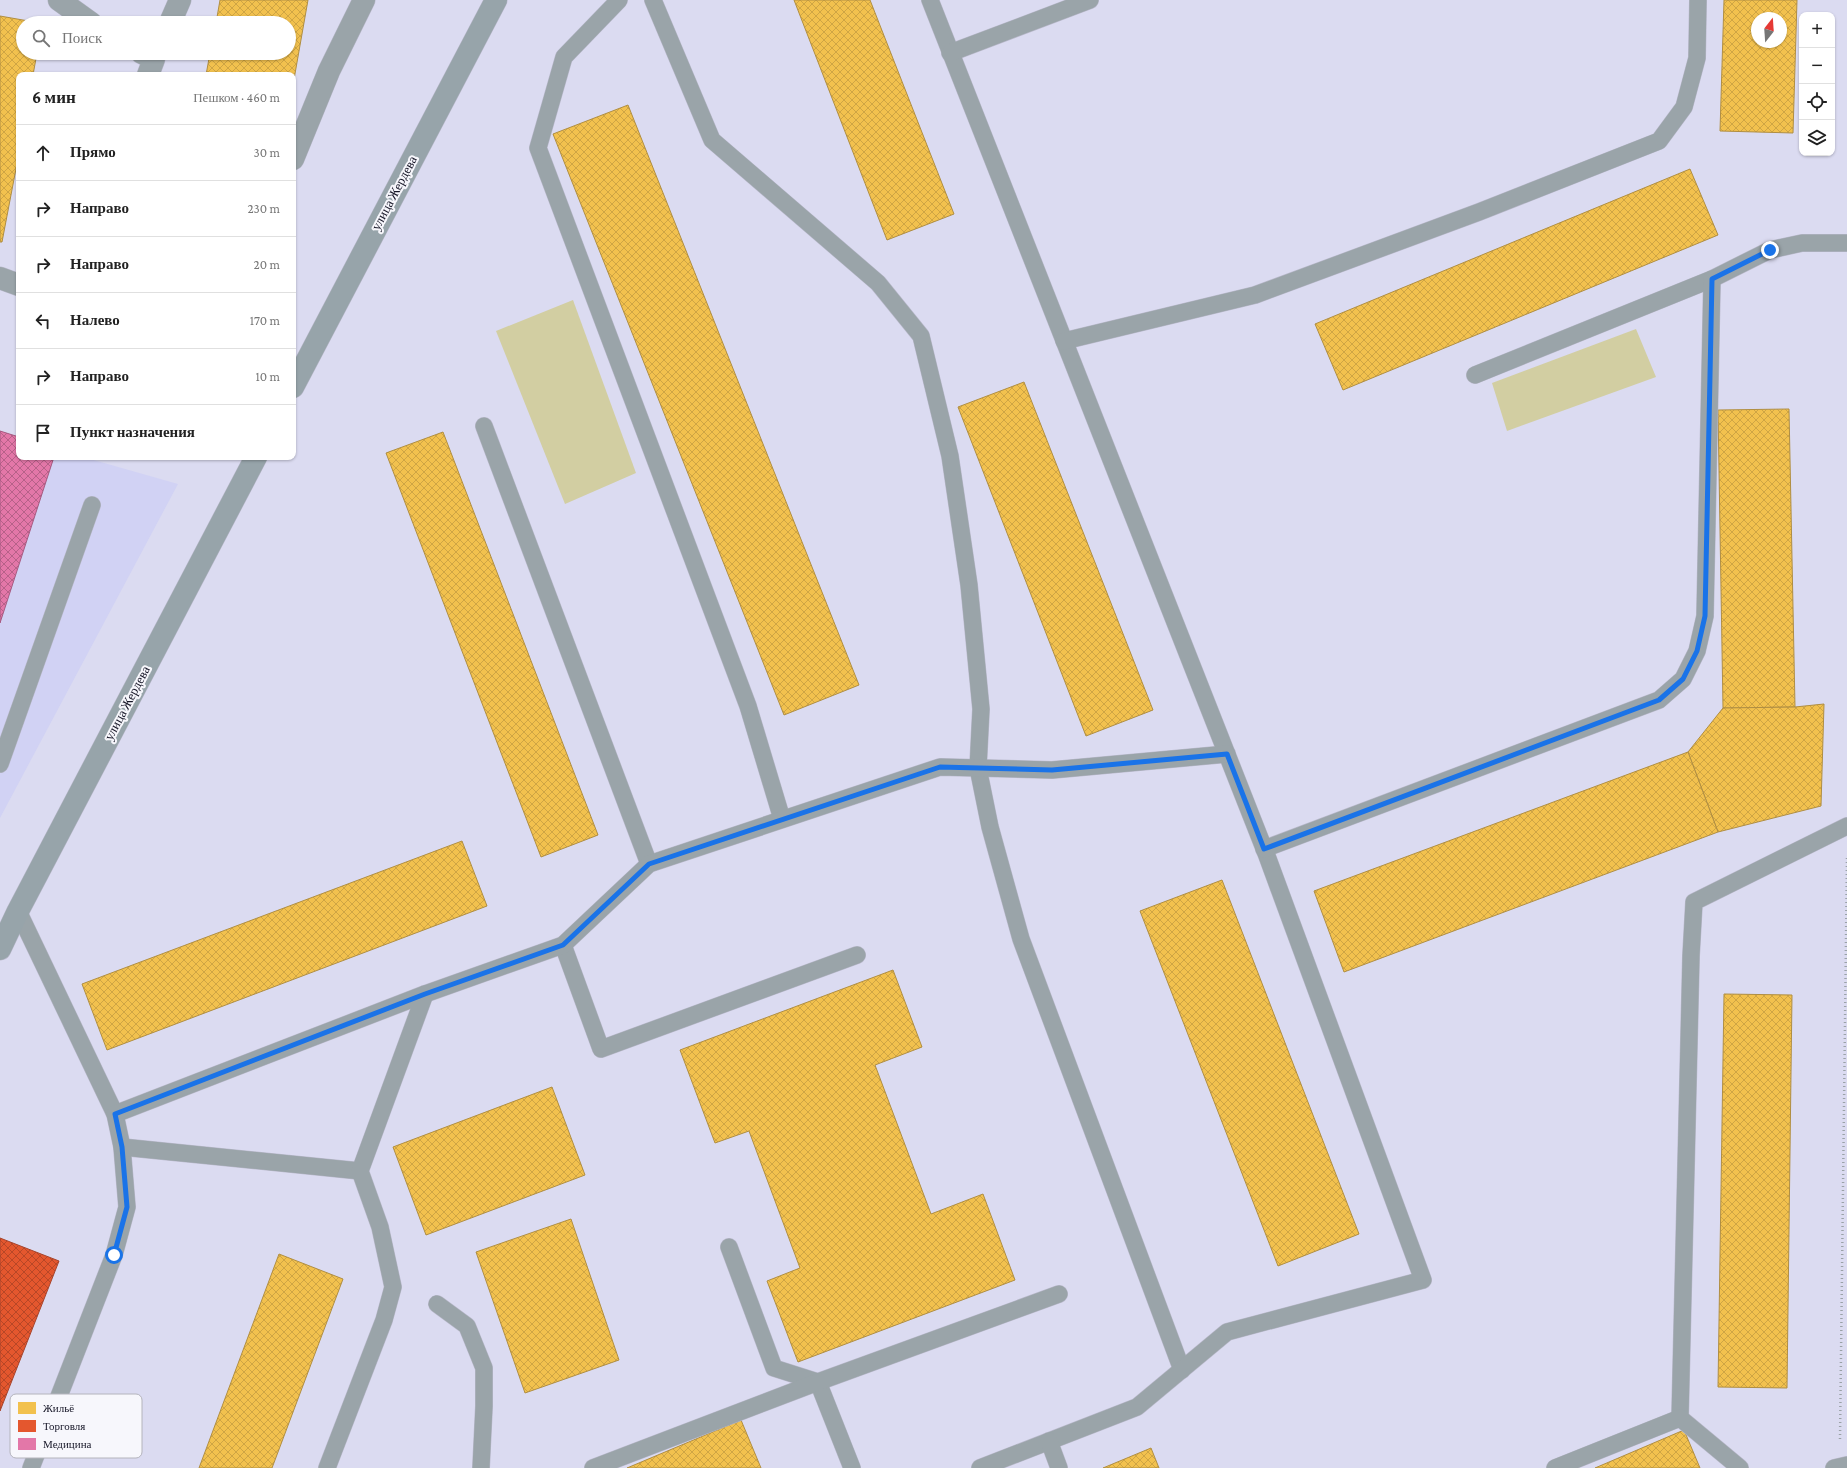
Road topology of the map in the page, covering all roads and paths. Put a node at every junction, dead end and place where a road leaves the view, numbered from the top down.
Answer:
1 (59, 0) edge
2 (180, 0) edge
3 (364, 0) edge
4 (496, 0) edge
5 (619, 0) edge
6 (653, 0) edge
7 (930, 0) edge
8 (1090, 0) edge
9 (1698, 0) edge
10 (81, 16) edge
11 (173, 16) edge
12 (950, 53) junction
13 (296, 152) edge
14 (1847, 243) edge
15 (0, 278) edge
16 (1712, 279) junction
17 (16, 284) edge
18 (1064, 341) junction
19 (1476, 375) dead end
20 (296, 381) edge
21 (484, 426) dead end
22 (254, 460) edge
23 (92, 505) dead end
24 (1227, 754) junction
25 (0, 764) edge
26 (978, 768) junction
27 (782, 819) junction
28 (1847, 826) edge
29 (1264, 849) junction
30 (649, 864) junction
31 (18, 911) junction
32 (563, 945) junction
33 (0, 950) edge
34 (857, 956) dead end
35 (425, 994) junction
36 (115, 1114) junction
37 (122, 1147) junction
38 (360, 1171) junction
39 (729, 1247) dead end
40 (1059, 1294) dead end
41 (437, 1304) dead end
42 (1182, 1370) junction
43 (818, 1382) junction
44 (60, 1394) edge
45 (1680, 1418) junction
46 (1049, 1441) junction
47 (35, 1458) edge
48 (1840, 1466) edge
49 (31, 1468) edge
50 (327, 1468) edge
51 (481, 1468) edge
52 (593, 1468) edge
53 (852, 1468) edge
54 (980, 1468) edge
55 (1059, 1468) edge
56 (1555, 1468) edge
57 (1740, 1468) edge

1 - 10 street
2 - 11 street
3 - 13 street
4 - 20 main road, улица Жердева
5 - 27 lane
6 - 26 lane
7 - 12 lane
8 - 12 lane
9 - 18 lane
12 - 18 lane
14 - 16 lane
15 - 17 street
16 - 19 lane
16 - 29 lane
18 - 24 lane
21 - 30 lane
22 - 31 main road, улица Жердева
23 - 25 lane
24 - 26 lane
24 - 29 lane
26 - 27 lane
26 - 42 lane
27 - 30 lane
28 - 45 lane
28 - 48 path
29 - 42 lane
30 - 32 lane
31 - 33 main road, улица Жердева
31 - 36 lane
32 - 34 lane
32 - 35 lane
35 - 36 lane
35 - 38 lane
36 - 37 lane
37 - 38 lane
37 - 44 lane
38 - 50 lane
39 - 43 lane
40 - 43 lane
41 - 51 lane
42 - 46 lane
43 - 52 lane
43 - 53 lane
45 - 56 lane
45 - 57 lane
46 - 54 lane
46 - 55 lane
47 - 49 lane

